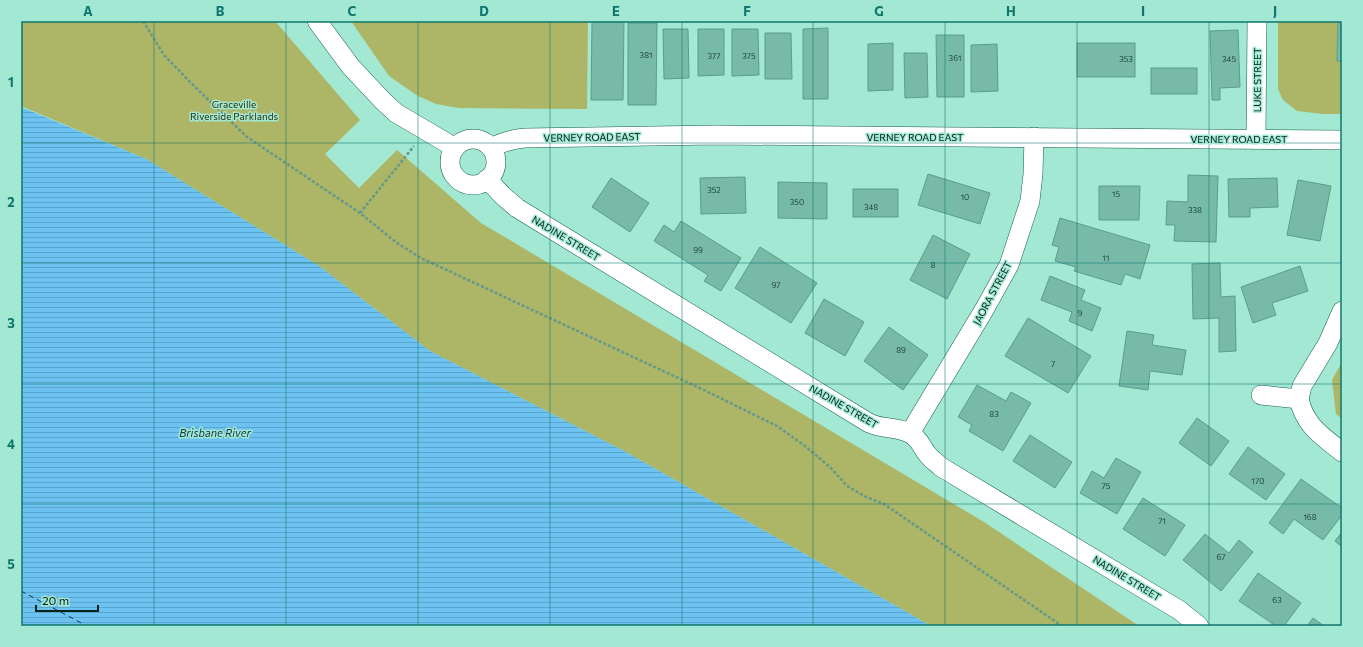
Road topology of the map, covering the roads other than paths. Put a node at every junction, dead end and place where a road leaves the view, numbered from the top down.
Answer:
1 (317, 21) edge
2 (1257, 21) edge
3 (1034, 137) junction
4 (1256, 139) junction
5 (1342, 140) edge
6 (455, 148) junction
7 (491, 148) junction
8 (487, 179) junction
9 (1342, 311) edge
10 (1260, 395) dead end
11 (1299, 399) junction
12 (910, 434) junction
13 (1342, 452) edge
14 (1199, 626) edge

1 - 6 street
2 - 4 street, LUKE STREET
3 - 4 street, VERNEY ROAD EAST
3 - 7 street, VERNEY ROAD EAST
3 - 12 street, JAORA STREET
4 - 5 street, VERNEY ROAD EAST
6 - 7 street
6 - 8 street
7 - 8 street
8 - 12 street, NADINE STREET
9 - 11 street
10 - 11 street
11 - 13 street
12 - 14 street, NADINE STREET

